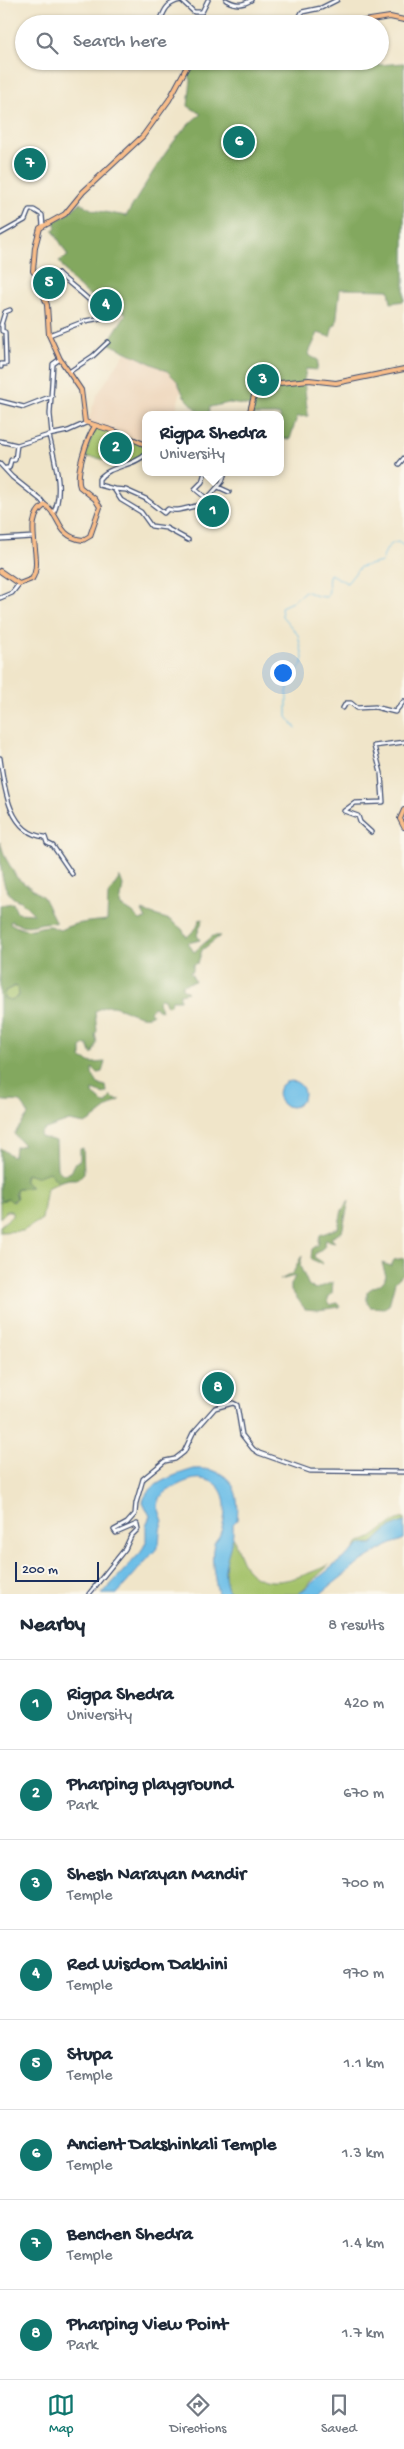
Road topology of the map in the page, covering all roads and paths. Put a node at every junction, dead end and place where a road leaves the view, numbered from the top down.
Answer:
1 (208, 0) edge
2 (226, 0) edge
3 (250, 0) edge
4 (337, 0) edge
5 (162, 15) edge
6 (300, 15) edge
7 (389, 17) edge
8 (404, 20) edge
9 (185, 70) edge
10 (43, 226) junction
11 (0, 234) edge
12 (58, 273) dead end
13 (10, 310) dead end
14 (1, 325) edge
15 (49, 335) junction
16 (108, 342) dead end
17 (60, 359) junction
18 (1, 367) edge
19 (404, 369) edge
20 (69, 372) junction
21 (52, 396) junction
22 (0, 401) edge
23 (250, 411) edge
24 (86, 423) junction
25 (95, 426) junction
26 (51, 434) junction
27 (0, 441) edge
28 (142, 443) edge
29 (17, 445) junction
30 (142, 457) edge
31 (404, 458) edge
32 (0, 464) edge
33 (399, 464) dead end
34 (6, 468) junction
35 (204, 476) edge
36 (224, 476) edge
37 (218, 486) junction
38 (114, 489) junction
39 (229, 492) dead end
40 (207, 499) junction
41 (45, 506) junction
42 (53, 514) junction
43 (33, 538) junction
44 (0, 539) edge
45 (188, 540) dead end
46 (0, 572) edge
47 (19, 584) junction
48 (0, 598) edge
49 (404, 701) edge
50 (343, 708) dead end
51 (404, 742) edge
52 (0, 758) edge
53 (404, 810) edge
54 (404, 827) edge
55 (371, 832) dead end
56 (72, 874) dead end
57 (404, 1472) edge
58 (89, 1594) edge

1 - 5 street
2 - 3 street
4 - 6 street
7 - 8 main road
9 - 10 main road
10 - 11 street
10 - 15 main road
12 - 15 street
13 - 14 street
14 - 18 street
15 - 17 main road
16 - 20 street
17 - 20 main road
17 - 21 street
19 - 23 main road
20 - 24 main road
21 - 22 street
21 - 26 street
24 - 25 main road
24 - 26 street
25 - 28 main road
25 - 42 main road
26 - 29 street
26 - 42 street
27 - 29 street
29 - 34 street
30 - 38 street
31 - 33 street
32 - 34 street
34 - 41 street
35 - 40 street
36 - 37 street
37 - 39 street
37 - 40 street
38 - 40 street
38 - 45 street
41 - 42 main road
41 - 43 main road
43 - 44 street
43 - 47 main road
46 - 47 main road
47 - 48 street
49 - 50 street
51 - 55 street
52 - 56 street
53 - 54 main road
57 - 58 street

